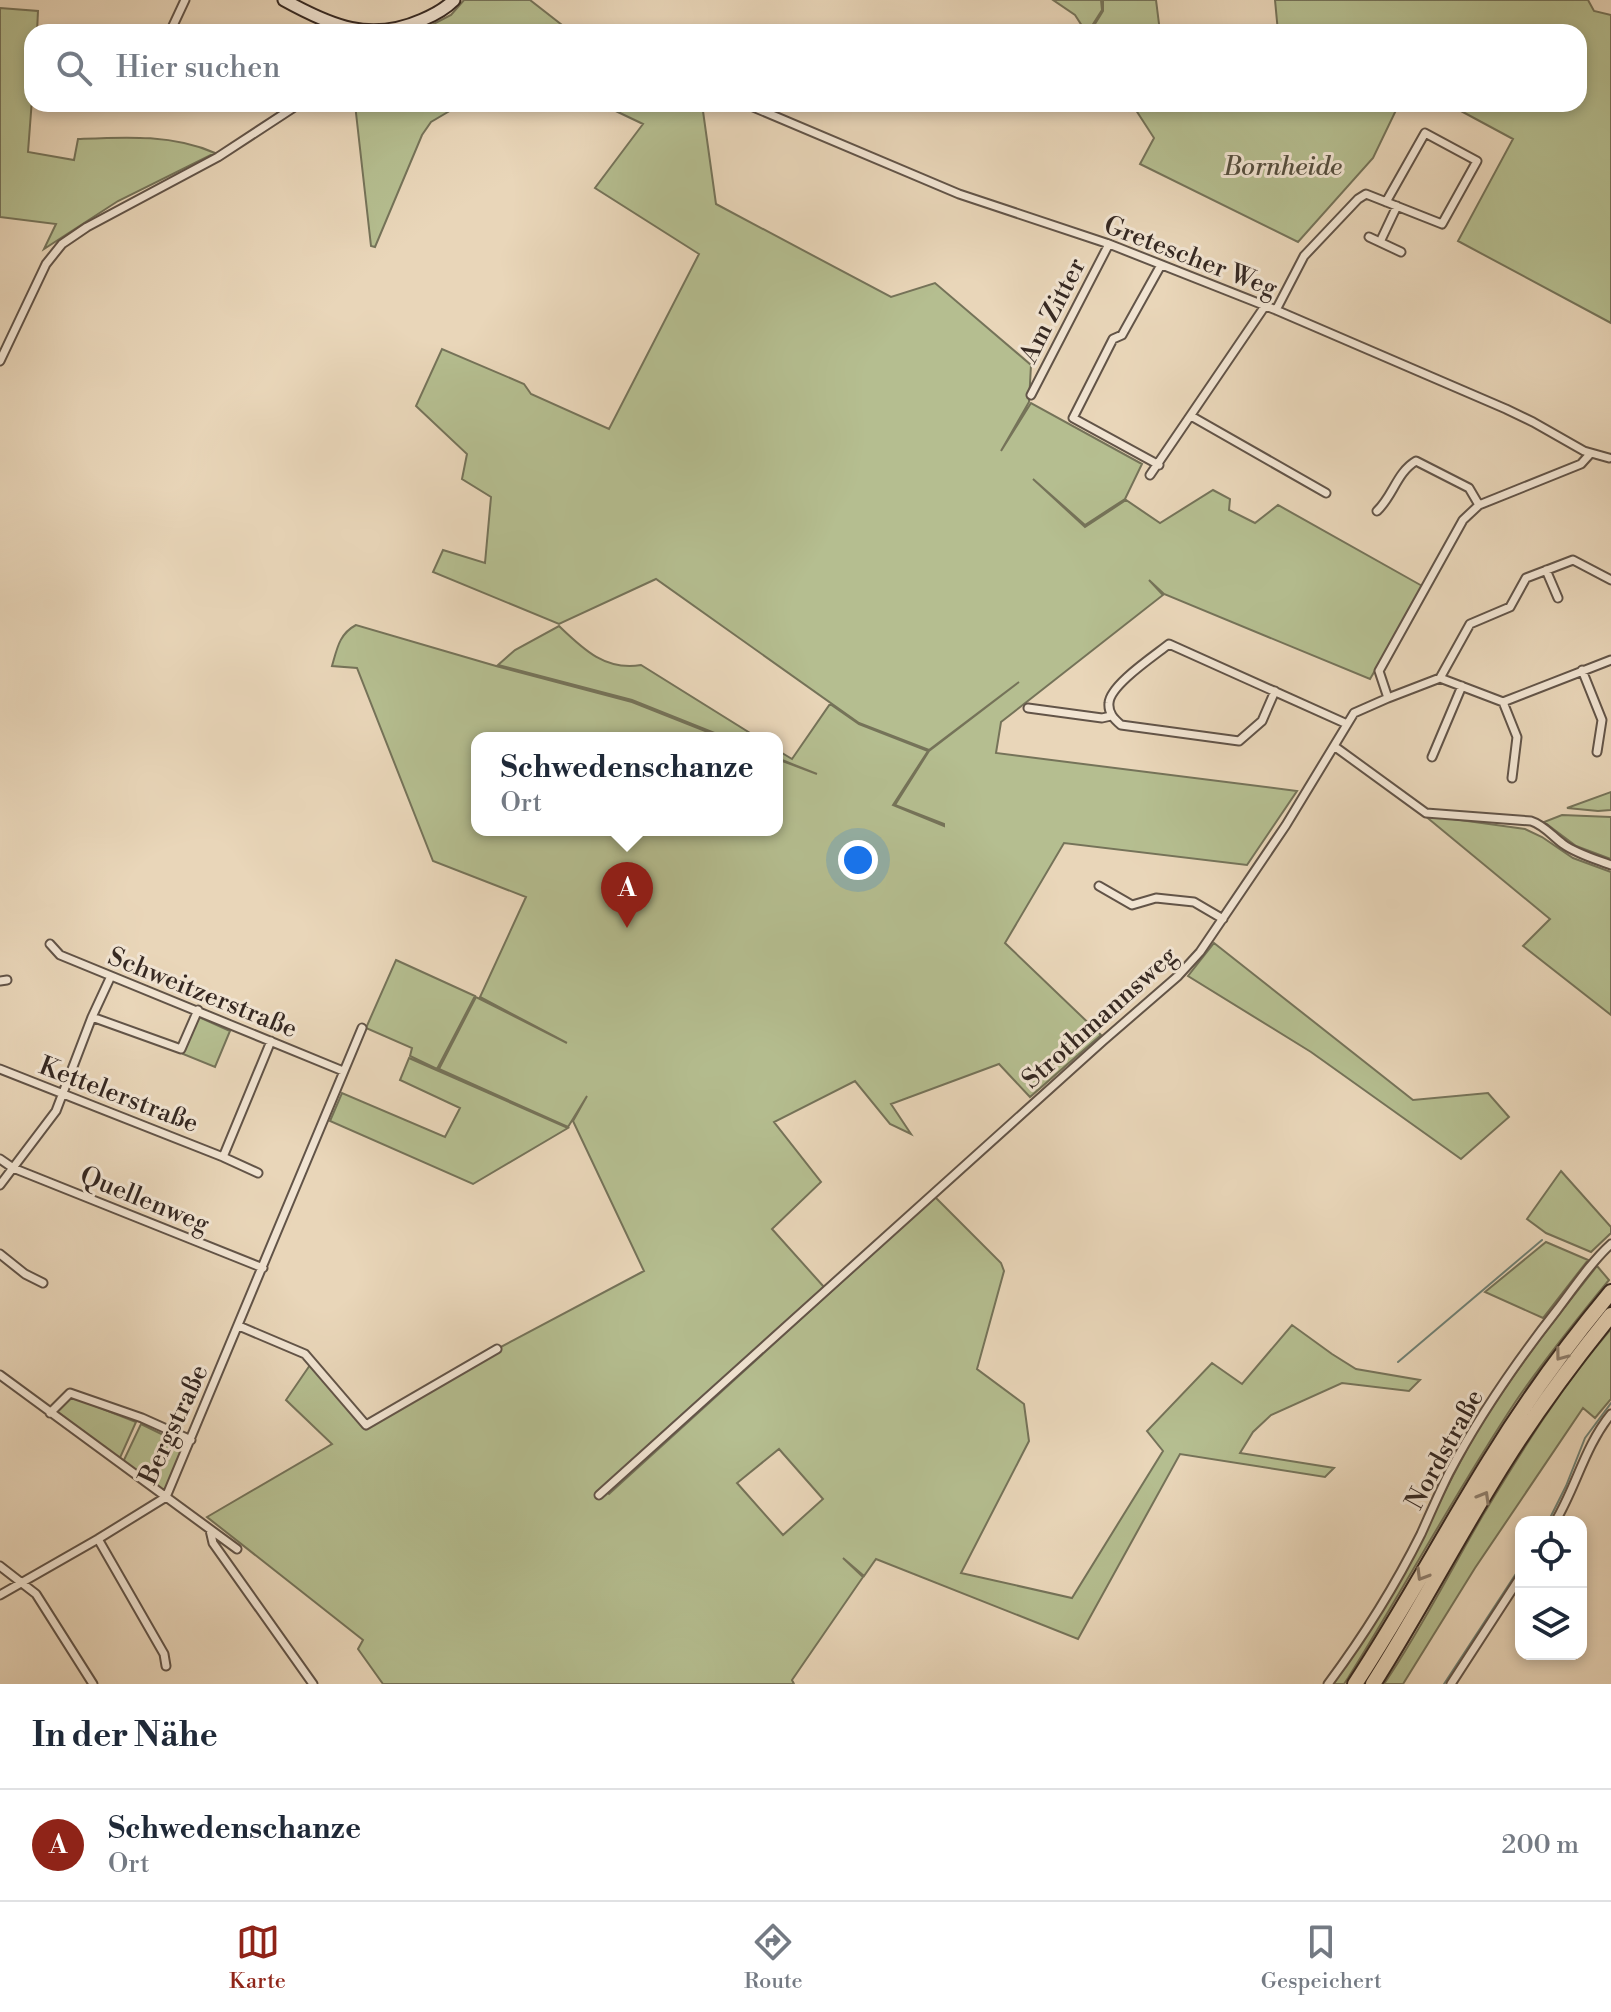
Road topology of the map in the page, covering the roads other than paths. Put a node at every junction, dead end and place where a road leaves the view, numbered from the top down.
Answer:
1 (185, 0) edge
2 (284, 0) edge
3 (454, 0) edge
4 (174, 24) edge
5 (332, 24) edge
6 (415, 24) edge
7 (287, 112) edge
8 (765, 112) edge
9 (1386, 202) junction
10 (1397, 206) junction
11 (1369, 237) dead end
12 (1380, 242) junction
13 (1109, 244) junction
14 (1401, 252) dead end
15 (1161, 265) junction
16 (1265, 306) junction
17 (1276, 310) junction
18 (0, 361) edge
19 (1031, 395) dead end
20 (1191, 416) junction
21 (1590, 454) junction
22 (1610, 460) edge
23 (1159, 465) junction
24 (1150, 475) dead end
25 (1326, 493) dead end
26 (1479, 505) junction
27 (1377, 511) dead end
28 (1546, 570) junction
29 (1611, 580) edge
30 (1558, 598) dead end
31 (1611, 660) edge
32 (1582, 670) junction
33 (1440, 678) junction
34 (1462, 686) junction
35 (1275, 691) junction
36 (1388, 698) junction
37 (1503, 702) junction
38 (1028, 708) dead end
39 (1111, 716) junction
40 (1347, 724) junction
41 (1334, 746) junction
42 (1597, 752) dead end
43 (1432, 757) dead end
44 (1512, 778) dead end
45 (1611, 865) edge
46 (1099, 886) dead end
47 (1223, 919) junction
48 (50, 944) dead end
49 (111, 976) junction
50 (198, 1010) junction
51 (92, 1017) junction
52 (362, 1028) dead end
53 (271, 1041) junction
54 (0, 1069) edge
55 (343, 1071) junction
56 (62, 1093) junction
57 (223, 1157) junction
58 (0, 1159) edge
59 (13, 1168) junction
60 (258, 1173) dead end
61 (0, 1185) edge
62 (1611, 1244) edge
63 (0, 1254) edge
64 (263, 1268) junction
65 (43, 1283) dead end
66 (1610, 1293) edge
67 (1611, 1315) edge
68 (239, 1326) junction
69 (497, 1349) dead end
70 (0, 1375) edge
71 (50, 1413) junction
72 (1611, 1414) edge
73 (191, 1440) junction
74 (599, 1495) dead end
75 (166, 1497) junction
76 (1558, 1516) edge
77 (210, 1530) junction
78 (98, 1539) junction
79 (237, 1549) dead end
80 (0, 1566) edge
81 (21, 1582) junction
82 (1515, 1585) edge
83 (0, 1595) edge
84 (166, 1666) dead end
85 (93, 1684) edge
86 (313, 1684) edge
87 (1328, 1684) edge
88 (1355, 1684) edge
89 (1373, 1684) edge
90 (1451, 1684) edge

1 - 4 street
2 - 5 street
3 - 6 street
7 - 18 street
8 - 13 street, Gretescher Weg
9 - 10 street
9 - 10 street
9 - 17 street
10 - 12 street
11 - 12 street
12 - 14 street
13 - 15 street, Gretescher Weg
13 - 19 street, Am Zitter
15 - 16 street, Gretescher Weg
15 - 23 street
16 - 17 street, Gretescher Weg
16 - 20 street
17 - 21 street, Gretescher Weg
20 - 23 street
20 - 25 street
21 - 22 street, Gretescher Weg
21 - 26 street
23 - 24 street
26 - 27 street
26 - 36 street
28 - 29 street
28 - 30 street
28 - 33 street
31 - 32 street
32 - 37 street
32 - 42 street
33 - 34 street
33 - 36 street, Strothmannsweg
34 - 37 street
34 - 43 street
35 - 39 street
35 - 39 street
35 - 40 street
36 - 40 street, Strothmannsweg
37 - 44 street
38 - 39 street
40 - 41 street, Strothmannsweg
41 - 45 street
41 - 47 street, Strothmannsweg
46 - 47 street
47 - 74 street, Strothmannsweg
48 - 49 street, Schweitzerstraße
49 - 50 street, Schweitzerstraße
49 - 51 street
50 - 51 street
50 - 53 street, Schweitzerstraße
51 - 56 street
52 - 55 street, Bergstraße
53 - 55 street, Schweitzerstraße
53 - 57 street, Kettelerstraße
54 - 56 street, Kettelerstraße
55 - 64 street, Bergstraße
56 - 57 street, Kettelerstraße
56 - 59 street
57 - 60 street, Kettelerstraße
58 - 59 street, Quellenweg
59 - 61 street
59 - 64 street, Quellenweg
62 - 87 street, Nordstraße
63 - 65 street
64 - 68 street, Bergstraße
66 -> 88 highway
89 -> 67 highway
68 - 69 street
68 - 73 street, Bergstraße
70 - 71 street
71 - 73 street
71 - 75 street
72 - 76 street
73 - 75 street, Bergstraße
75 - 77 street
75 - 78 street, Bergstraße
77 - 79 street
77 - 86 street
78 - 81 street, Bergstraße
78 - 84 street
80 - 81 street
81 - 83 street, Bergstraße
81 - 85 street
82 - 90 street

